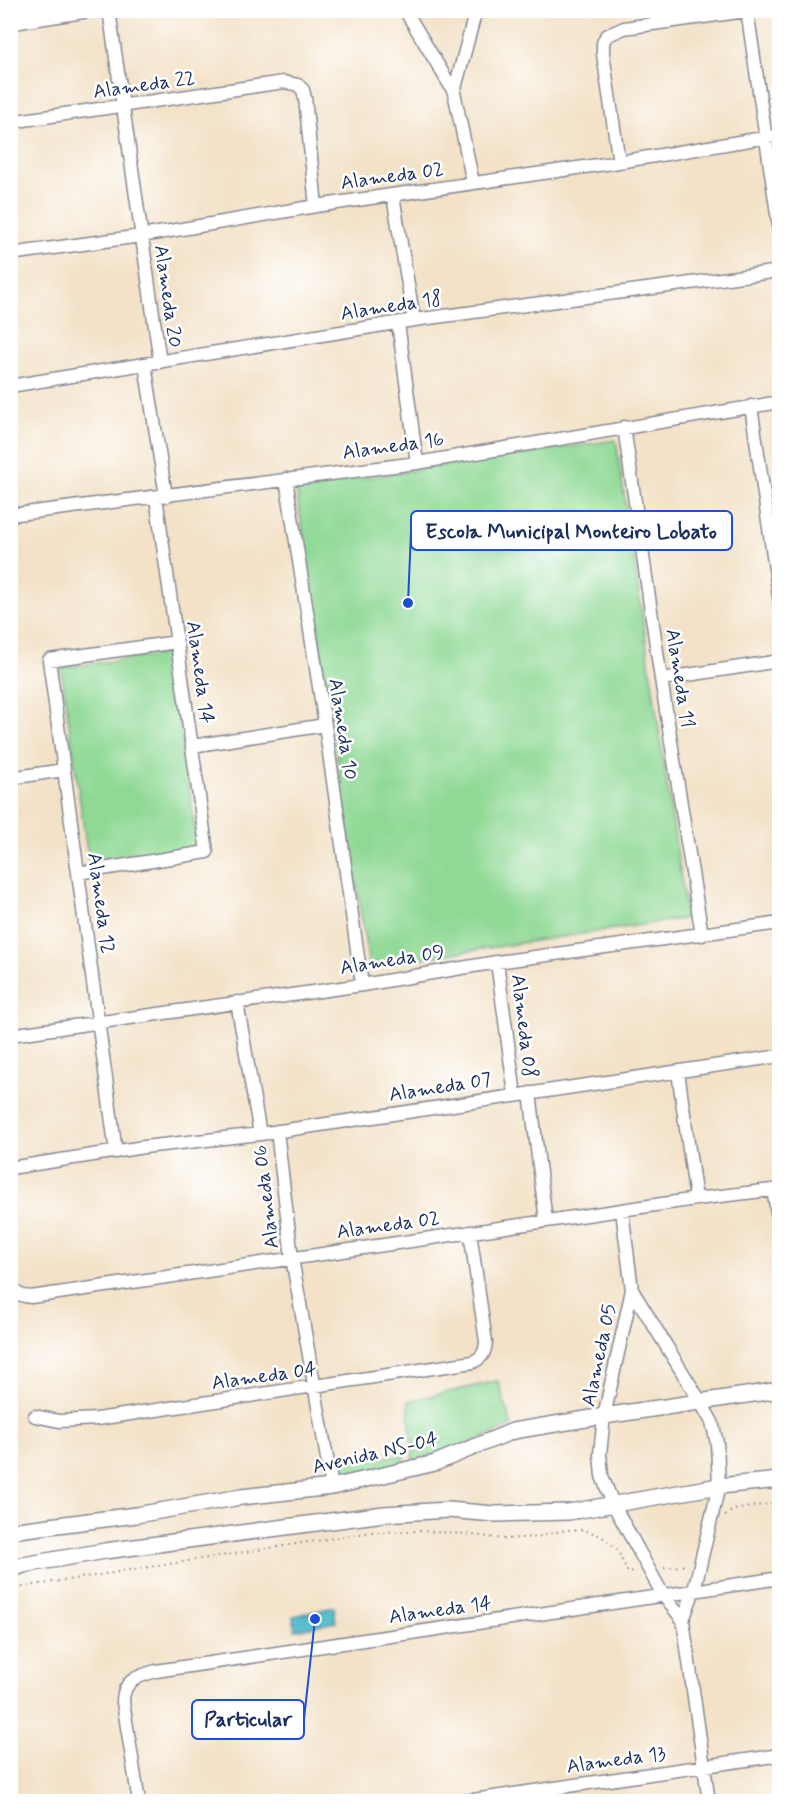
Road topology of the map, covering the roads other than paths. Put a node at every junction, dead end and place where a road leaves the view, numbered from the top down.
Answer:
1 (86, 10) edge
2 (109, 10) edge
3 (405, 10) edge
4 (476, 10) edge
5 (753, 10) edge
6 (748, 11) edge
7 (10, 22) edge
8 (454, 92) junction
9 (124, 107) junction
10 (10, 122) edge
11 (780, 135) edge
12 (766, 137) junction
13 (619, 162) junction
14 (473, 183) junction
15 (393, 196) junction
16 (316, 206) junction
17 (780, 234) edge
18 (141, 236) junction
19 (10, 254) edge
20 (780, 271) edge
21 (414, 320) junction
22 (398, 323) junction
23 (159, 362) junction
24 (145, 365) junction
25 (10, 386) edge
26 (780, 402) edge
27 (751, 406) junction
28 (624, 427) junction
29 (417, 463) junction
30 (286, 479) junction
31 (161, 496) junction
32 (10, 515) edge
33 (776, 556) edge
34 (780, 603) edge
35 (177, 642) junction
36 (780, 661) edge
37 (661, 679) junction
38 (325, 725) junction
39 (192, 746) junction
40 (64, 770) junction
41 (10, 778) edge
42 (78, 873) junction
43 (780, 923) edge
44 (702, 935) junction
45 (497, 962) junction
46 (362, 985) junction
47 (237, 1002) junction
48 (98, 1021) junction
49 (10, 1035) edge
50 (780, 1056) edge
51 (678, 1072) junction
52 (530, 1093) junction
53 (514, 1095) junction
54 (277, 1131) junction
55 (260, 1134) junction
56 (111, 1152) junction
57 (10, 1168) edge
58 (776, 1190) edge
59 (696, 1199) junction
60 (622, 1211) junction
61 (546, 1221) junction
62 (780, 1229) edge
63 (470, 1232) junction
64 (292, 1258) junction
65 (10, 1282) edge
66 (632, 1290) junction
67 (315, 1387) junction
68 (780, 1390) edge
69 (700, 1401) junction
70 (35, 1416) dead end
71 (604, 1416) junction
72 (780, 1480) edge
73 (719, 1486) junction
74 (332, 1487) junction
75 (613, 1504) junction
76 (10, 1531) edge
77 (10, 1570) edge
78 (780, 1578) edge
79 (694, 1590) junction
80 (663, 1596) junction
81 (682, 1620) junction
82 (780, 1755) edge
83 (704, 1766) junction
84 (139, 1802) edge
85 (459, 1802) edge
86 (709, 1802) edge

1 - 7 street
2 - 9 street, Alameda 20
3 - 8 street
4 - 8 street
5 - 6 street
6 - 12 street
6 - 13 street
8 - 14 street
9 - 10 street, Alameda 22
9 - 16 street, Alameda 22
9 - 18 street, Alameda 20
11 - 12 street, Alameda 02
12 - 13 street, Alameda 02
12 - 17 street
13 - 14 street, Alameda 02
14 - 15 street, Alameda 02
15 - 16 street, Alameda 02
15 - 21 street
16 - 18 street, Alameda 02
18 - 19 street, Alameda 02
18 - 23 street, Alameda 20
20 - 21 street, Alameda 18
21 - 22 street, Alameda 18
22 - 23 street, Alameda 18
22 - 29 street
23 - 24 street, Alameda 18
24 - 25 street, Alameda 18
24 - 31 street, Alameda 14
26 - 27 street, Alameda 16
27 - 28 street, Alameda 16
27 - 33 street
28 - 29 street, Alameda 16
28 - 37 street, Alameda 11
29 - 30 street, Alameda 16
30 - 31 street, Alameda 16
30 - 38 street, Alameda 10
31 - 32 street, Alameda 16
31 - 35 street, Alameda 14
33 - 34 street
35 - 39 street, Alameda 14
35 - 40 street, Alameda 12
36 - 37 street
37 - 44 street, Alameda 11
38 - 39 street
38 - 46 street, Alameda 10
39 - 42 street, Alameda 14
40 - 41 street
40 - 42 street, Alameda 12
42 - 48 street, Alameda 12
43 - 44 street, Alameda 09
44 - 45 street, Alameda 09
45 - 46 street, Alameda 09
45 - 53 street, Alameda 08
46 - 47 street, Alameda 09
47 - 48 street, Alameda 09
47 - 55 street
48 - 49 street, Alameda 09
48 - 56 street, Alameda 12
50 - 51 street, Alameda 07
51 - 52 street, Alameda 07
51 - 59 street
52 - 53 street, Alameda 07
52 - 61 street
53 - 54 street, Alameda 07
54 - 55 street, Alameda 07
54 - 64 street, Alameda 06
55 - 56 street, Alameda 07
56 - 57 street, Alameda 07
58 - 59 street, Alameda 02
58 - 62 street
59 - 60 street, Alameda 02
60 - 61 street, Alameda 02
60 - 66 street
61 - 63 street, Alameda 02
63 - 64 street, Alameda 02
63 - 67 street, Alameda 04
64 - 65 street, Alameda 02
64 - 67 street, Alameda 06
66 - 69 street, Alameda 05
66 - 71 street, Alameda 05
67 - 70 street, Alameda 04
67 - 74 street, Alameda 06
68 - 69 street, Avenida NS-04
69 - 71 street, Avenida NS-04
69 - 73 street, Alameda 05
71 - 74 street, Avenida NS-04
71 - 75 street, Alameda 05
72 - 73 street
73 - 75 street
73 - 79 street, Alameda 05
74 - 76 street, Avenida NS-04
75 - 77 street
75 - 80 street, Alameda 05
78 - 79 street, Alameda 14
79 - 80 street, Alameda 14
79 - 81 street, Alameda 05
80 - 81 street, Alameda 05
80 - 84 street, Alameda 14
81 - 83 street, Alameda 05
82 - 83 street, Alameda 13
83 - 85 street, Alameda 13
83 - 86 street, Alameda 05

